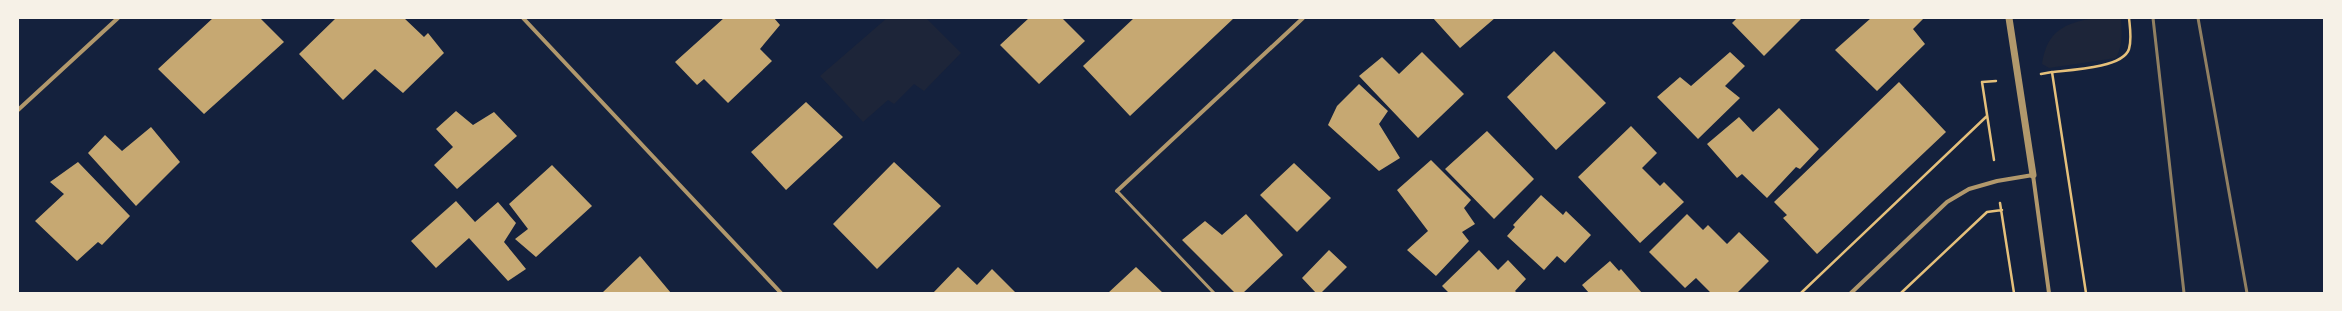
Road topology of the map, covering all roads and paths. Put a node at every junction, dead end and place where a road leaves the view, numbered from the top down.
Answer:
1 (118, 18) edge
2 (523, 18) edge
3 (1303, 18) edge
4 (2009, 18) edge
5 (2129, 18) edge
6 (18, 110) edge
7 (1987, 116) dead end
8 (2033, 175) junction
9 (1117, 191) joint
10 (2002, 210) dead end
11 (781, 293) edge
12 (1214, 293) edge
13 (1801, 293) edge
14 (1851, 293) edge
15 (1902, 293) edge
16 (2049, 293) edge
17 (2086, 293) edge

1 - 6 street
2 - 11 street
3 - 9 street
4 - 8 street
5 - 17 path
7 - 13 path
8 - 14 street
8 - 16 street
9 - 12 lane
10 - 15 path

